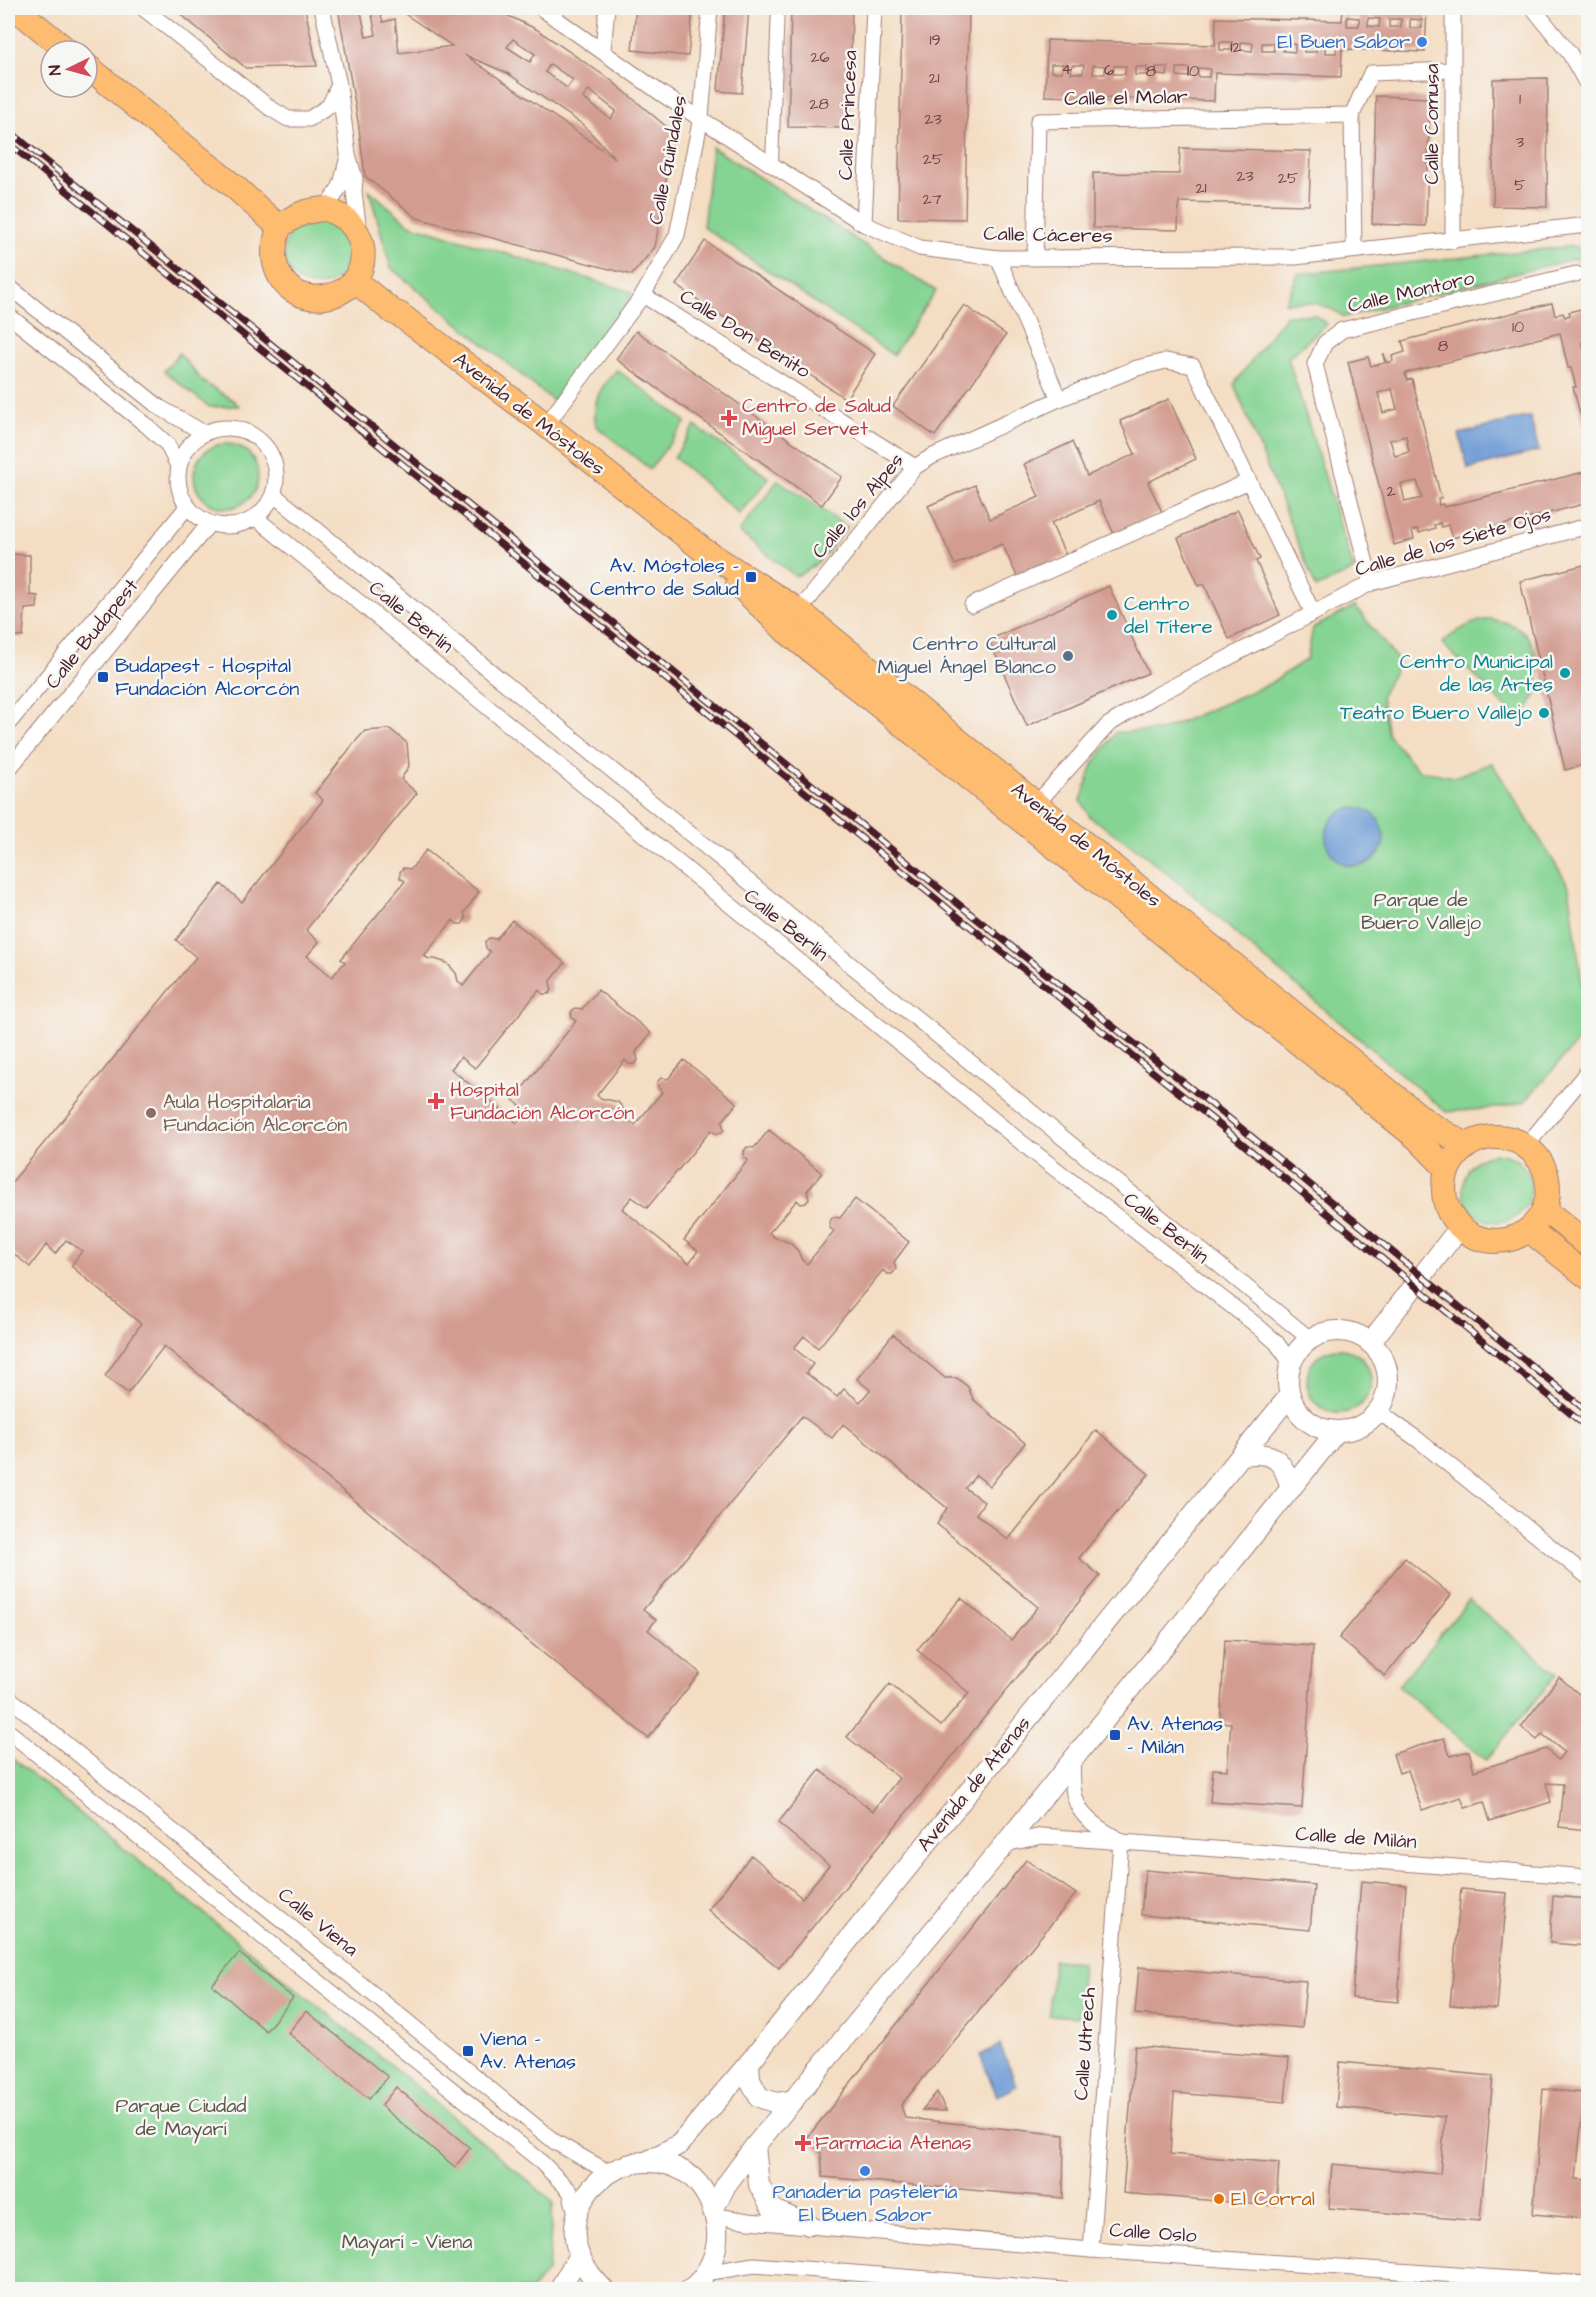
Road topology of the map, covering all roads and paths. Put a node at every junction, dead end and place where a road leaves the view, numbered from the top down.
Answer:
1 (15, 8) edge
2 (143, 8) edge
3 (322, 8) edge
4 (541, 8) edge
5 (607, 8) edge
6 (710, 8) edge
7 (778, 8) edge
8 (874, 8) edge
9 (1453, 8) edge
10 (1533, 8) edge
11 (53, 39) edge
12 (603, 50) junction
13 (1453, 70) junction
14 (99, 76) edge
15 (339, 85) junction
16 (1588, 86) edge
17 (1352, 116) junction
18 (701, 118) junction
19 (348, 154) junction
20 (772, 163) junction
21 (326, 209) junction
22 (864, 224) junction
23 (1588, 225) edge
24 (279, 227) junction
25 (360, 238) junction
26 (1452, 241) junction
27 (1354, 249) junction
28 (1035, 257) junction
29 (998, 258) junction
30 (1576, 274) dead end
31 (354, 280) junction
32 (8, 286) edge
33 (643, 295) junction
34 (8, 315) edge
35 (1059, 399) junction
36 (546, 425) junction
37 (204, 433) junction
38 (178, 466) junction
39 (915, 467) junction
40 (1249, 481) junction
41 (273, 494) junction
42 (187, 507) junction
43 (256, 518) junction
44 (209, 524) junction
45 (1588, 526) edge
46 (702, 549) junction
47 (1371, 582) junction
48 (972, 605) dead end
49 (799, 611) junction
50 (1312, 613) junction
51 (8, 724) edge
52 (8, 770) edge
53 (1036, 804) junction
54 (1588, 1071) edge
55 (1466, 1145) junction
56 (1526, 1146) junction
57 (1447, 1169) junction
58 (1544, 1209) junction
59 (1460, 1227) junction
60 (1529, 1230) junction
61 (1588, 1245) edge
62 (1588, 1277) edge
63 (1310, 1339) junction
64 (1370, 1342) junction
65 (1291, 1363) junction
66 (1290, 1395) junction
67 (1379, 1412) junction
68 (1337, 1431) junction
69 (1243, 1455) junction
70 (1291, 1489) junction
71 (1588, 1577) edge
72 (8, 1697) edge
73 (8, 1731) edge
74 (1073, 1759) junction
75 (1121, 1841) junction
76 (1005, 1844) junction
77 (1588, 1876) edge
78 (749, 2063) junction
79 (794, 2100) junction
80 (755, 2146) junction
81 (648, 2161) junction
82 (608, 2172) junction
83 (715, 2212) junction
84 (577, 2217) junction
85 (809, 2225) junction
86 (1091, 2250) junction
87 (579, 2255) junction
88 (705, 2273) junction
89 (1588, 2284) edge
90 (559, 2289) edge
91 (604, 2289) edge
92 (688, 2289) edge
93 (1064, 2289) edge

1 - 11 main road
2 - 15 street
3 - 15 street
4 - 12 street, Calle Cáceres
5 - 12 street
6 - 18 street, Calle Guindales
7 - 20 street
8 - 22 street, Calle Princesa
9 - 13 street, Calle Comusa
10 - 16 street
12 - 18 street, Calle Cáceres
13 - 17 street
13 - 26 street, Calle Comusa
14 - 24 main road
15 - 19 street
17 - 27 street
17 - 28 street, Calle el Molar
18 - 20 street, Calle Cáceres
18 - 33 street, Calle Guindales
19 - 21 street
19 - 25 street
20 - 22 street, Calle Cáceres
21 - 24 main road
21 - 25 main road
22 - 29 street, Calle Cáceres
23 - 26 street, Calle Cáceres
24 - 31 main road
25 - 31 main road
26 - 27 street, Calle Cáceres
27 - 28 street, Calle Cáceres
28 - 29 street, Calle Cáceres
29 - 35 street
30 - 47 street, Calle Montoro
31 - 36 main road, Avenida de Móstoles
32 - 37 street
33 - 36 street, Calle Guindales
33 - 39 street, Calle Don Benito
34 - 38 street
35 - 39 street, Calle los Alpes
35 - 40 street, Calle los Alpes
36 - 46 main road, Avenida de Móstoles
37 - 38 street
37 - 41 street
38 - 42 street
39 - 49 street, Calle los Alpes
40 - 48 street
40 - 50 street, Calle los Alpes
41 - 43 street
41 - 63 street, Calle Berlín
42 - 44 street
42 - 51 street, Calle Budapest
43 - 44 street
43 - 65 street, Calle Berlín
44 - 52 street, Calle Budapest
45 - 47 street, Calle de los Siete Ojos
46 - 49 main road, Avenida de Móstoles
46 - 57 main road, Avenida de Móstoles
47 - 50 street, Calle de los Siete Ojos
49 - 53 main road, Avenida de Móstoles
50 - 53 street, Calle de los Siete Ojos
53 - 55 main road, Avenida de Móstoles
54 - 56 street
55 - 56 main road
55 - 57 main road
56 - 58 main road
57 - 59 main road
58 - 60 main road
58 - 61 main road
59 - 60 main road
59 - 64 street
60 - 62 main road
63 - 64 street
63 - 65 street
64 - 67 street
65 - 66 street
66 - 68 street
66 - 69 street, Avenida de Atenas
67 - 68 street
67 - 71 street
68 - 70 street
69 - 70 street
69 - 78 street, Avenida de Atenas
70 - 74 street
72 - 82 street, Calle Viena
73 - 84 street
74 - 75 street, Calle de Milán
74 - 76 street
75 - 76 street, Calle de Milán
75 - 77 street, Calle de Milán
75 - 86 street, Calle Utrech
76 - 79 street
78 - 79 street
78 - 81 street, Avenida de Atenas
79 - 80 street
80 - 83 street
80 - 85 street
81 - 82 street
81 - 83 street
82 - 84 street
83 - 85 street, Calle Oslo
83 - 88 street
84 - 87 street
85 - 86 street, Calle Oslo
86 - 89 street, Calle Oslo
87 - 90 street
87 - 91 street
88 - 92 street
88 - 93 street

